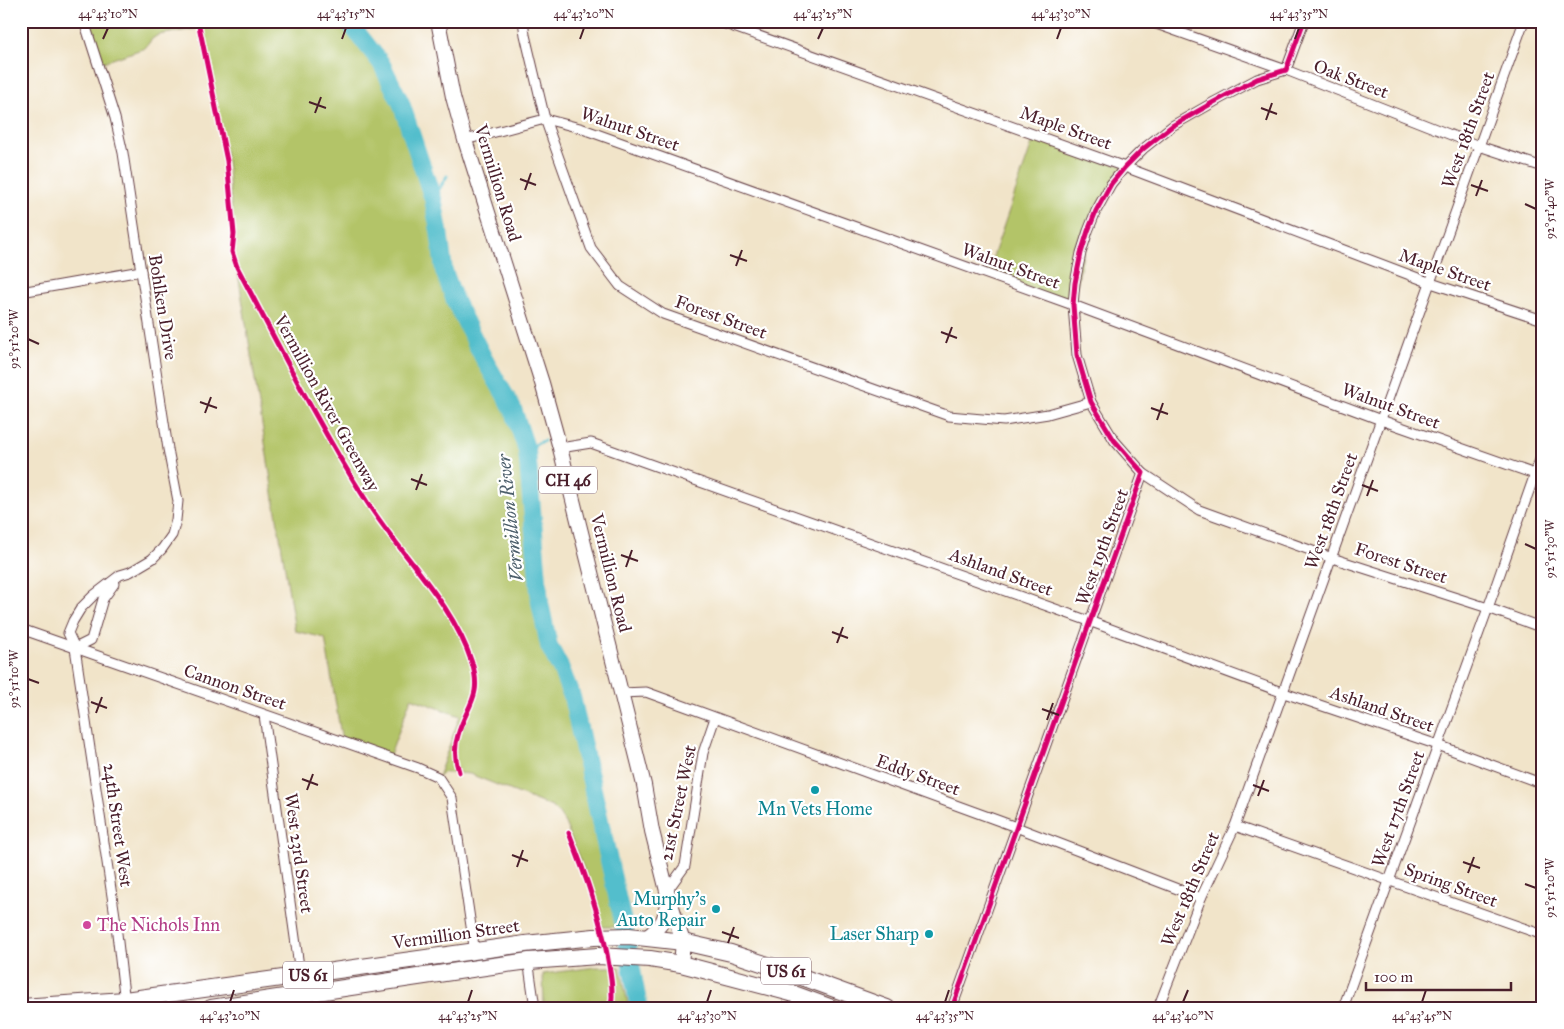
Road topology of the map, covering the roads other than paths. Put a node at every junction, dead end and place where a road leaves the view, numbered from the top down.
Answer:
1 (84, 21) edge
2 (438, 21) edge
3 (523, 21) edge
4 (717, 21) edge
5 (1148, 21) edge
6 (1304, 21) edge
7 (1524, 21) edge
8 (1286, 70) junction
9 (545, 119) junction
10 (465, 140) junction
11 (1479, 146) junction
12 (1125, 166) junction
13 (1543, 167) edge
14 (141, 271) junction
15 (1430, 283) junction
16 (21, 292) edge
17 (1073, 305) junction
18 (1543, 320) edge
19 (1091, 402) junction
20 (1381, 420) junction
21 (560, 448) junction
22 (1543, 451) edge
23 (1143, 473) junction
24 (1539, 475) edge
25 (1332, 558) junction
26 (120, 575) junction
27 (1488, 608) junction
28 (1089, 622) junction
29 (1543, 628) edge
30 (21, 629) edge
31 (75, 648) junction
32 (621, 693) junction
33 (1284, 693) junction
34 (264, 715) junction
35 (715, 718) junction
36 (1438, 746) junction
37 (1543, 784) edge
38 (1235, 826) junction
39 (1016, 828) junction
40 (1389, 880) junction
41 (667, 891) junction
42 (1201, 898) junction
43 (1543, 935) edge
44 (647, 937) junction
45 (683, 942) junction
46 (525, 944) junction
47 (475, 951) junction
48 (529, 961) junction
49 (681, 964) junction
50 (478, 968) junction
51 (300, 976) junction
52 (304, 995) junction
53 (125, 1004) edge
54 (21, 1007) edge
55 (211, 1008) edge
56 (535, 1008) edge
57 (832, 1008) edge
58 (887, 1008) edge
59 (952, 1008) edge
60 (1158, 1008) edge
61 (1342, 1008) edge

1 - 14 street, Bohlken Drive
2 - 10 main road, Vermillion Road / CH 46
3 - 9 street, Forest Street
4 - 12 street, Maple Street
5 - 8 street, Oak Street
6 - 8 street
7 - 11 street, West 18th Street
8 - 11 street, Oak Street
8 - 12 street, West 19th Street
9 - 10 street, Walnut Street
9 - 17 street, Walnut Street
9 - 19 street, Forest Street
10 - 21 main road, Vermillion Road / CH 46
11 - 13 street, Oak Street
11 - 15 street, West 18th Street
12 - 15 street, Maple Street
12 - 17 street, West 19th Street
14 - 16 street
14 - 26 street, Bohlken Drive
15 - 18 street, Maple Street
15 - 20 street, West 18th Street
17 - 19 street, West 19th Street
17 - 20 street, Walnut Street
19 - 23 street, West 19th Street
20 - 24 street, Walnut Street
20 - 25 street, West 18th Street
21 - 28 street, Ashland Street
21 - 32 main road, Vermillion Road / CH 46
22 - 24 street, West 17th Street
23 - 25 street, Forest Street
23 - 28 street, West 19th Street
24 - 27 street, West 17th Street
25 - 27 street, Forest Street
25 - 33 street, West 18th Street
26 - 31 street
26 - 31 street, Bohlken Drive
27 - 29 street, Forest Street
27 - 36 street, West 17th Street
28 - 33 street, Ashland Street
28 - 39 street, West 19th Street
30 - 31 street, Cannon Street
31 - 34 street, Cannon Street
31 - 53 street, 24th Street West
32 - 35 street, Eddy Street
32 - 41 main road, Vermillion Road / CH 46
33 - 36 street, Ashland Street
33 - 38 street, West 18th Street
34 - 47 street, Cannon Street
34 - 51 street, West 23rd Street
35 - 39 street, Eddy Street
35 - 41 street, 21st Street West
36 - 37 street, Ashland Street
36 - 40 street, West 17th Street
38 - 40 street, Spring Street
38 - 42 street, West 18th Street
39 - 42 street, Eddy Street
39 - 59 street, West 19th Street
40 - 43 street, Spring Street
40 - 61 street, West 17th Street
41 - 44 main road
41 - 45 main road, Vermillion Road / CH 46
42 - 60 street, West 18th Street
44 - 45 highway, Vermillion Street / US 61
44 - 46 highway, Vermillion Street / US 61
45 - 49 main road, Vermillion Road / CH 46
45 - 58 highway, Vermillion Street / US 61
46 - 47 highway, Vermillion Street / US 61
46 - 48 street
47 - 50 street
47 - 51 highway, Vermillion Street / US 61
48 - 49 highway, Vermillion Street / US 61
48 - 50 highway, Vermillion Street / US 61
48 - 56 street
49 - 57 highway, Vermillion Street / US 61
50 - 52 highway, Vermillion Street / US 61
51 - 52 street, West 23rd Street
51 - 53 highway, Vermillion Street / US 61
52 - 55 highway, Vermillion Street / US 61
53 - 54 highway, Vermillion Street / US 61

